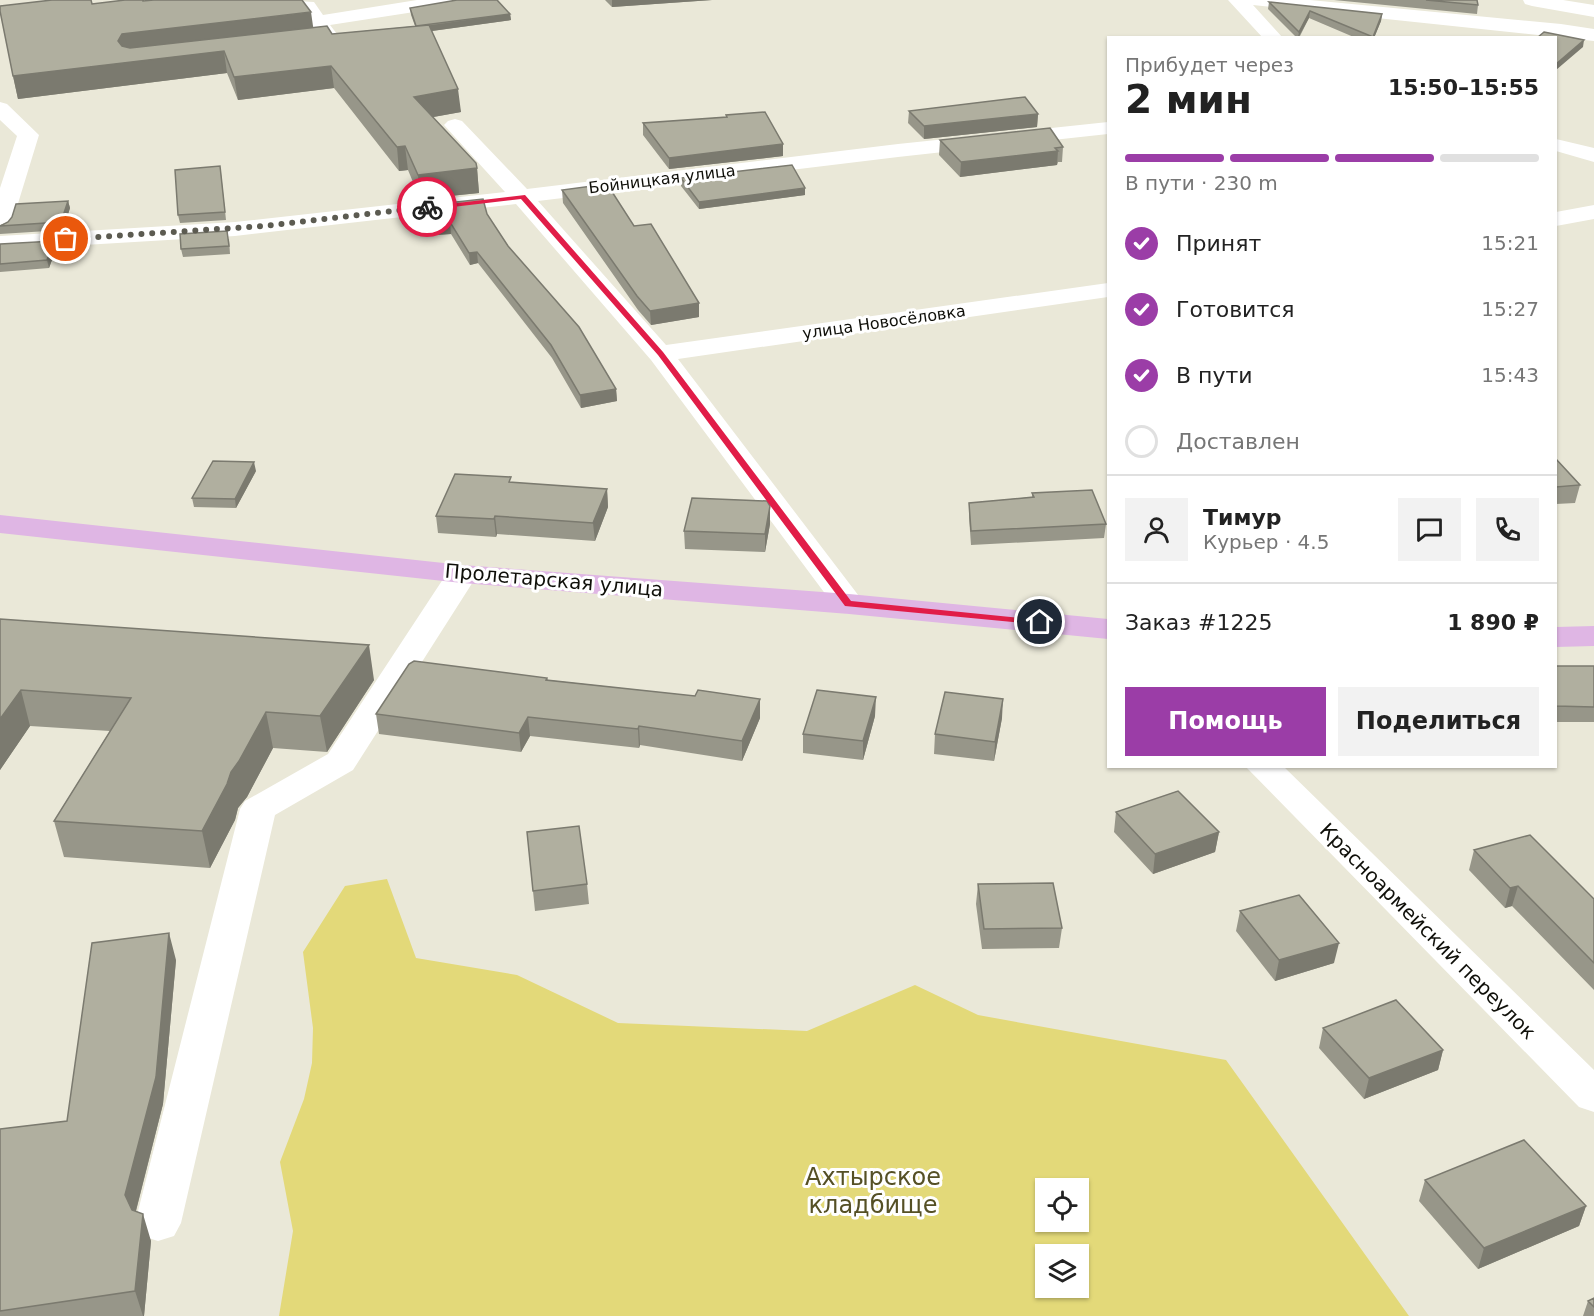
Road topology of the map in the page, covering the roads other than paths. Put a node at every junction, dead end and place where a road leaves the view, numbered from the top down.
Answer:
1 (290, 0) edge
2 (452, 0) edge
3 (1237, 0) edge
4 (1253, 0) edge
5 (1532, 0) edge
6 (1594, 10) edge
7 (318, 21) junction
8 (1273, 36) edge
9 (1594, 36) edge
10 (285, 44) edge
11 (0, 108) edge
12 (455, 125) dead end
13 (1107, 128) edge
14 (1557, 145) edge
15 (1594, 155) edge
16 (522, 197) junction
17 (1594, 212) edge
18 (1557, 219) edge
19 (0, 223) edge
20 (0, 243) edge
21 (1107, 290) edge
22 (660, 354) junction
23 (0, 524) edge
24 (462, 574) junction
25 (849, 604) junction
26 (1107, 629) edge
27 (1594, 636) edge
28 (1557, 637) edge
29 (1264, 768) edge
30 (1594, 1096) edge
31 (158, 1223) dead end

1 - 7 street
2 - 7 street
3 - 8 street
4 - 9 street
5 - 6 street
7 - 10 street
11 - 19 street
12 - 16 street
13 - 16 street, Бойницкая улица
14 - 15 street
16 - 20 street, Бойницкая улица
16 - 22 street
17 - 18 street
21 - 22 street, улица Новосёловка
22 - 25 street
23 - 24 main road, Пролетарская улица
24 - 25 main road, Пролетарская улица
24 - 31 street
25 - 26 main road, Пролетарская улица
27 - 28 main road
29 - 30 street, Красноармейский переулок

